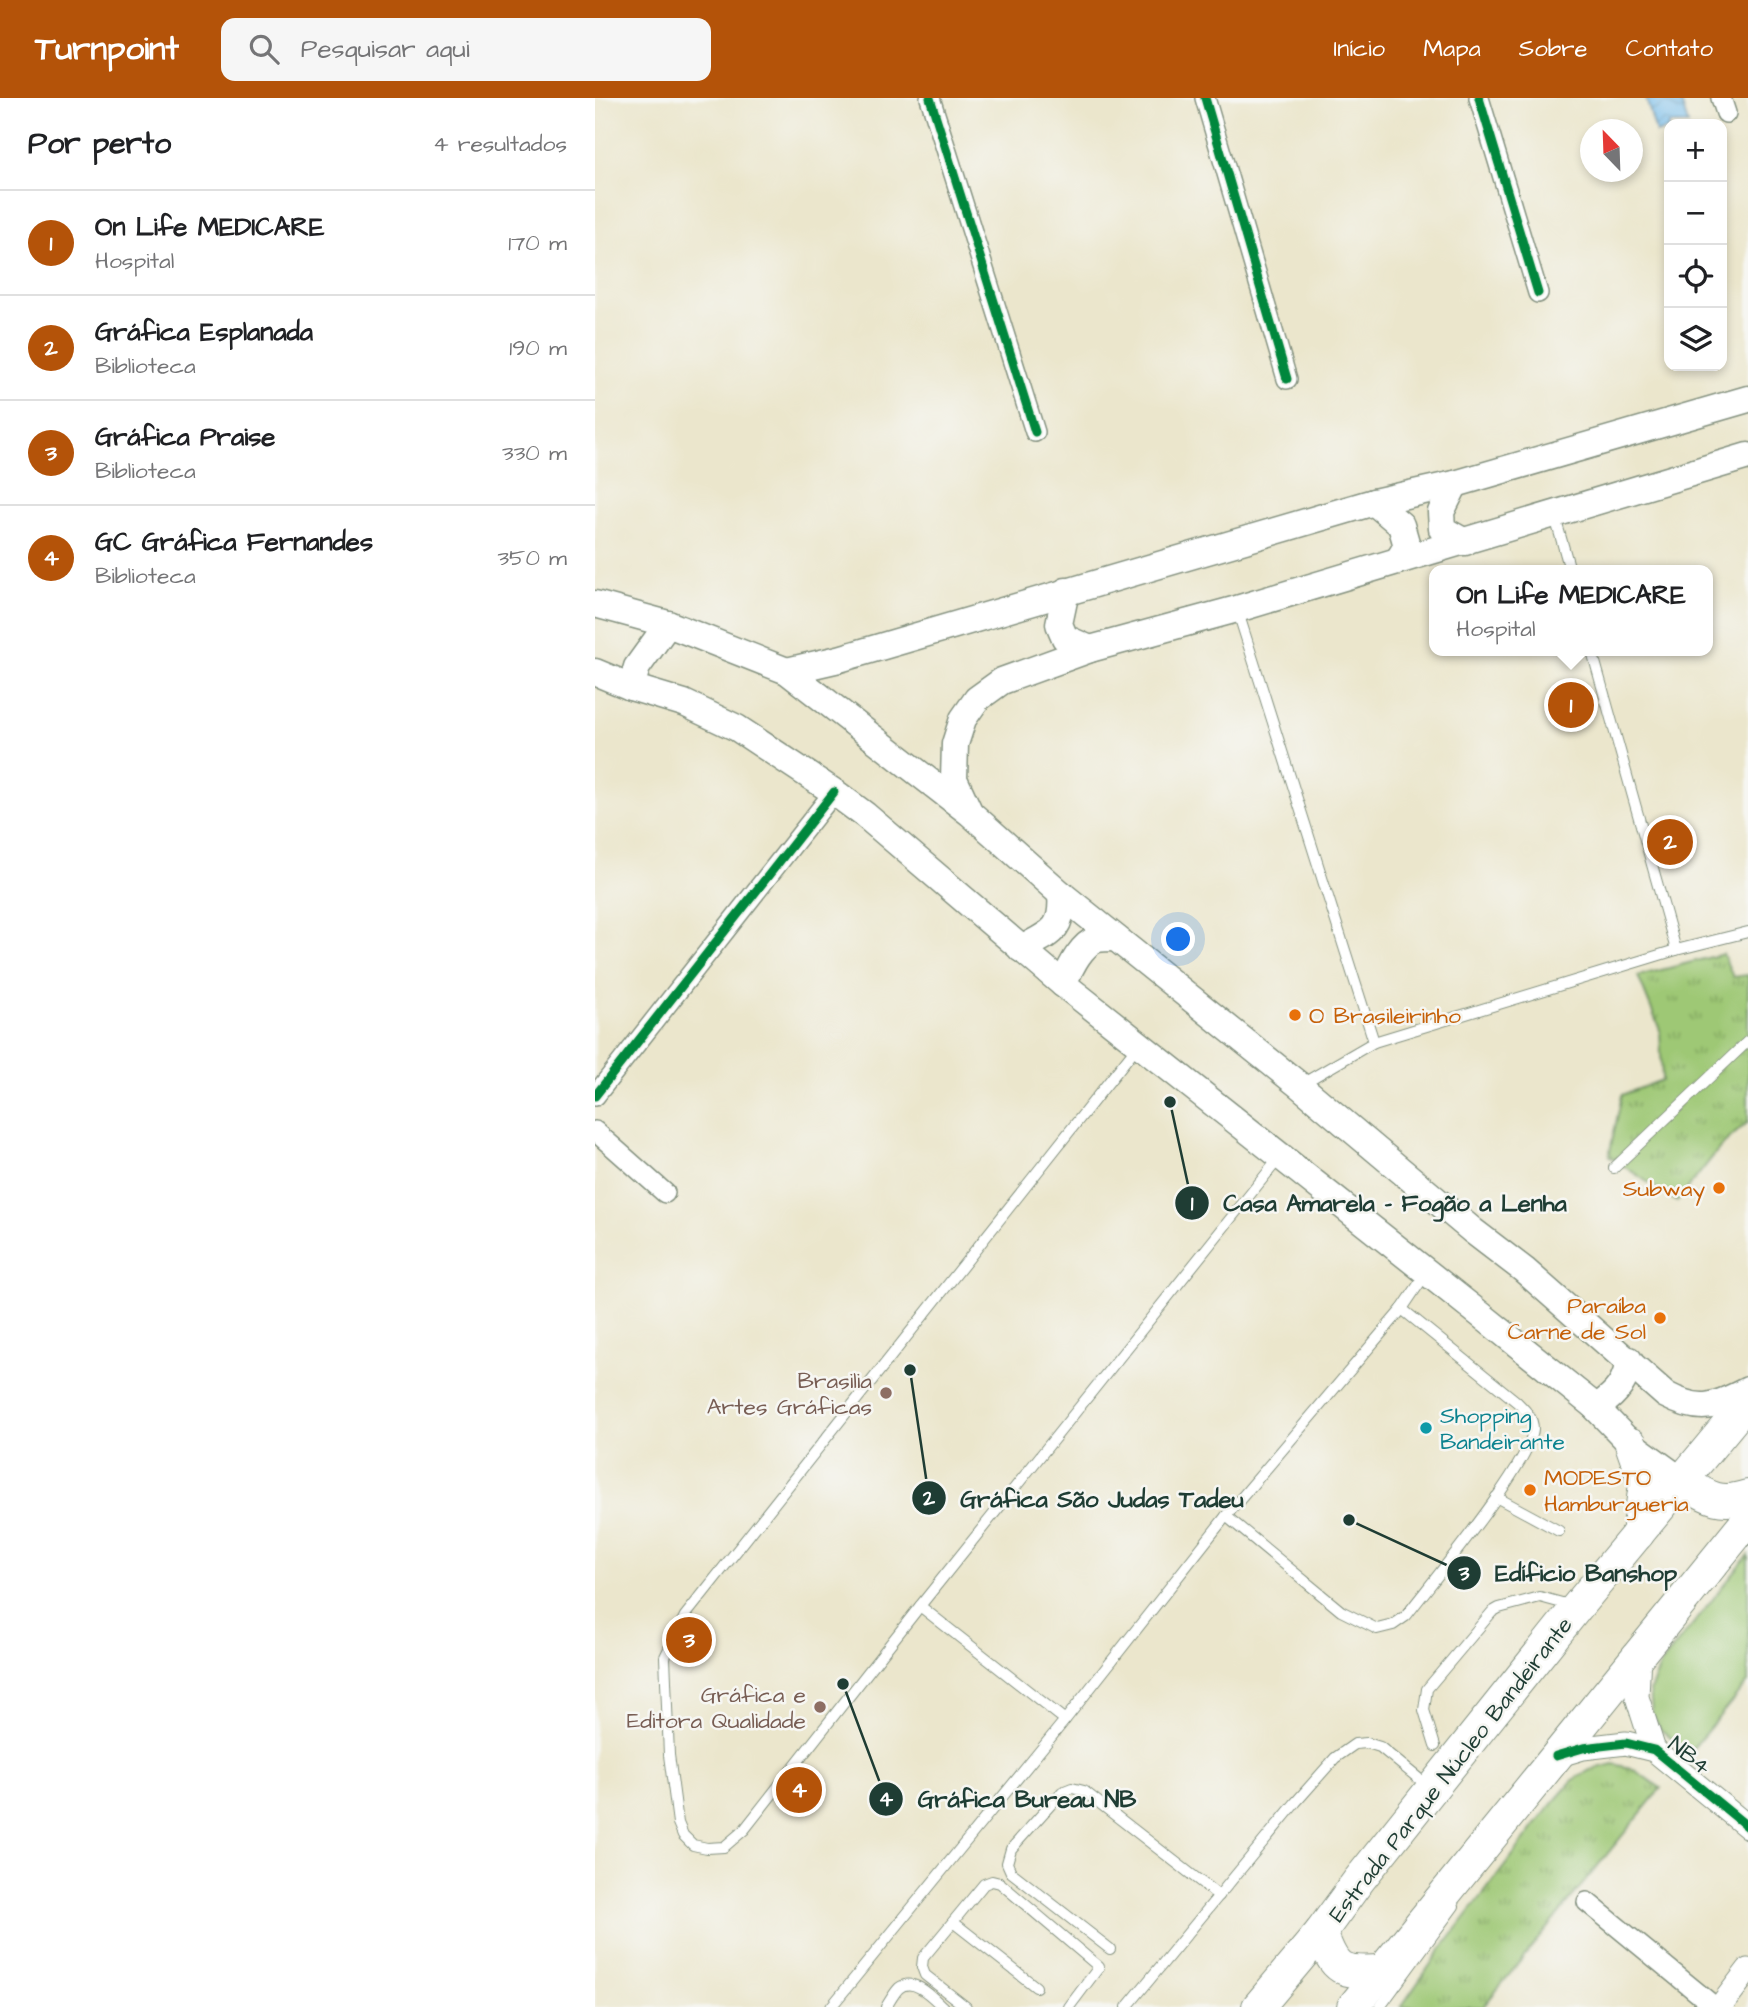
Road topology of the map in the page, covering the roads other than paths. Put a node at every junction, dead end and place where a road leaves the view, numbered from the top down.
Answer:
1 (930, 98) edge
2 (1205, 98) edge
3 (1479, 98) edge
4 (1538, 293) dead end
5 (1287, 379) dead end
6 (1748, 399) edge
7 (1035, 432) dead end
8 (1748, 456) edge
9 (1455, 484) junction
10 (1374, 502) junction
11 (1553, 513) junction
12 (1465, 542) junction
13 (1399, 559) junction
14 (1569, 565) edge
15 (1066, 591) junction
16 (595, 604) edge
17 (1237, 609) junction
18 (668, 624) junction
19 (1090, 649) junction
20 (1593, 656) edge
21 (787, 671) junction
22 (595, 672) edge
23 (631, 687) junction
24 (834, 792) junction
25 (970, 813) junction
26 (1061, 894) junction
27 (1748, 932) edge
28 (1115, 938) junction
29 (1021, 949) junction
30 (1676, 950) junction
31 (1063, 984) junction
32 (1748, 1041) edge
33 (1374, 1042) junction
34 (1138, 1045) junction
35 (1299, 1085) junction
36 (595, 1096) edge
37 (595, 1131) edge
38 (1281, 1155) junction
39 (1614, 1168) dead end
40 (665, 1193) dead end
41 (1427, 1272) junction
42 (1402, 1309) junction
43 (1629, 1360) junction
44 (1748, 1390) edge
45 (1748, 1401) edge
46 (1593, 1405) junction
47 (1631, 1444) junction
48 (1682, 1481) junction
49 (1748, 1496) edge
50 (1496, 1497) junction
51 (1226, 1516) junction
52 (1748, 1520) edge
53 (1559, 1531) dead end
54 (1637, 1537) junction
55 (920, 1606) junction
56 (1577, 1607) junction
57 (1639, 1654) junction
58 (1065, 1720) junction
59 (1435, 1746) dead end
60 (1654, 1749) junction
61 (1556, 1756) junction
62 (1432, 1790) junction
63 (1511, 1811) junction
64 (1748, 1827) edge
65 (1477, 1872) dead end
66 (1219, 1896) junction
67 (1462, 1896) dead end
68 (1587, 1902) dead end
69 (953, 1922) junction
70 (1321, 1932) junction
71 (1110, 1949) dead end
72 (1748, 1970) edge
73 (1382, 1971) junction
74 (1036, 1986) dead end
75 (831, 2007) edge
76 (885, 2007) edge
77 (943, 2007) edge
78 (966, 2007) edge
79 (1069, 2007) edge
80 (1128, 2007) edge
81 (1258, 2007) edge
82 (1353, 2007) edge
83 (1380, 2007) edge
84 (1717, 2007) edge

1 - 7 street
2 - 5 street
3 - 4 street
6 - 9 main road
8 - 11 main road
9 - 10 main road
9 - 12 main road
10 - 13 main road
10 - 15 main road
11 - 12 main road
11 - 14 lane
12 - 13 main road
13 - 17 main road
15 - 19 main road
15 - 21 main road
16 - 18 main road
17 - 19 main road
17 - 33 lane
18 - 21 main road
18 - 23 main road
19 - 25 main road
20 - 30 lane
21 - 25 main road
22 - 23 main road
23 - 24 main road
24 - 29 main road
24 - 36 street
25 - 26 main road
26 - 28 main road
26 - 29 main road
27 - 30 lane
28 - 31 main road
28 - 35 main road
29 - 31 main road
30 - 33 lane
31 - 34 main road
32 - 39 lane
33 - 35 lane
34 - 38 main road
34 - 55 lane
35 - 43 main road
37 - 40 street
38 - 41 main road
38 - 55 lane
41 - 42 lane
41 - 46 main road
42 - 50 lane
42 - 51 lane
43 - 44 main road
43 - 46 main road
45 - 48 highway, Estrada Parque Núcleo Bandeirante
46 - 47 main road
47 - 48 main road
47 - 54 highway
48 - 49 highway
48 - 54 highway, Estrada Parque Núcleo Bandeirante
50 - 51 lane
50 - 53 lane
51 - 58 lane
52 - 57 highway
54 - 56 highway, Estrada Parque Núcleo Bandeirante
55 - 58 lane
56 - 59 lane
56 - 62 highway, Estrada Parque Núcleo Bandeirante
57 - 60 street, NB4
57 - 61 highway
58 - 75 lane
60 - 61 street, NB4
60 - 64 street, NB4
61 - 63 highway
62 - 66 lane
62 - 70 highway, Estrada Parque Núcleo Bandeirante
63 - 65 lane
63 - 73 highway
66 - 71 lane
66 - 80 lane
67 - 83 lane
68 - 84 street
69 - 74 lane
69 - 78 lane
69 - 79 lane
70 - 73 highway
70 - 81 highway, Estrada Parque Núcleo Bandeirante
72 - 84 street
73 - 82 highway
76 - 77 lane

